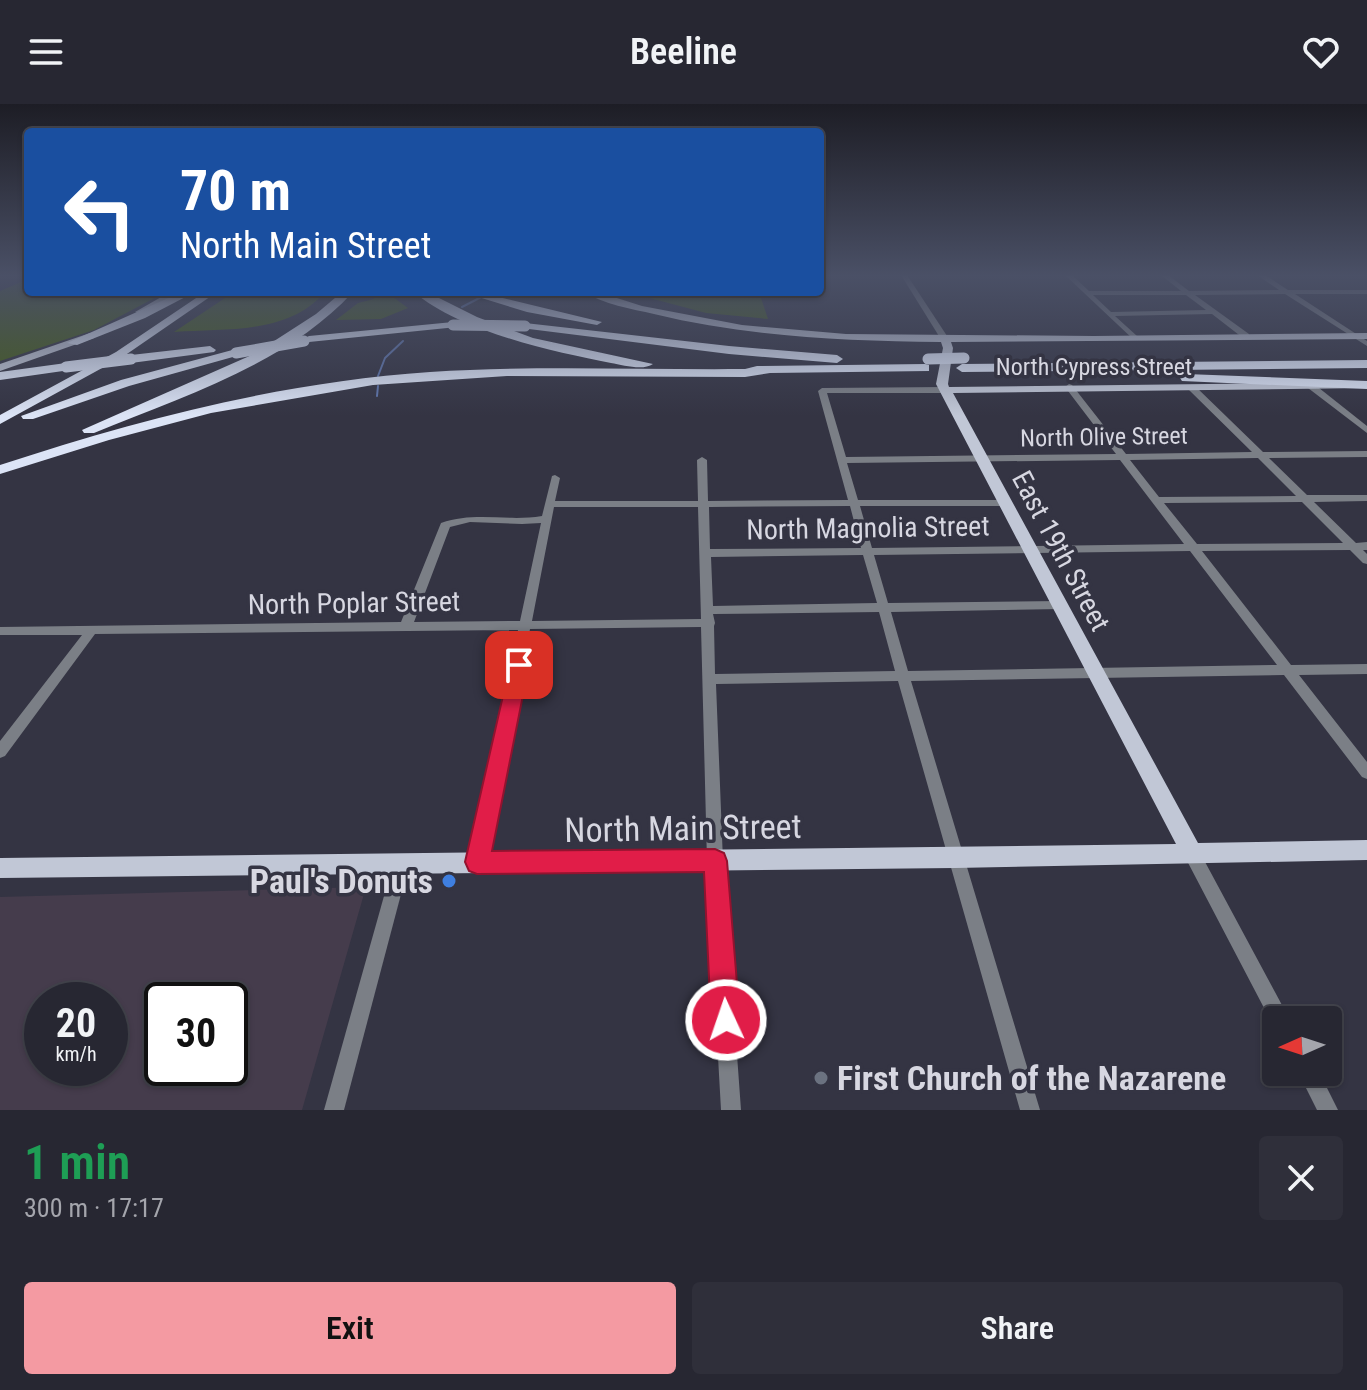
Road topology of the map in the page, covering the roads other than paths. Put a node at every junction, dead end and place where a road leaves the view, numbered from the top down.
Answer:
1 (116, 322) edge
2 (121, 322) edge
3 (168, 322) edge
4 (310, 322) edge
5 (482, 322) edge
6 (604, 322) edge
7 (707, 322) edge
8 (934, 322) edge
9 (1117, 322) edge
10 (1226, 322) edge
11 (1337, 322) edge
12 (1246, 336) junction
13 (1361, 336) edge
14 (1134, 338) junction
15 (312, 339) junction
16 (945, 339) junction
17 (73, 343) junction
18 (769, 353) junction
19 (1366, 355) edge
20 (926, 363) junction
21 (963, 363) junction
22 (0, 368) edge
23 (992, 368) junction
24 (769, 370) junction
25 (0, 376) edge
26 (1367, 385) edge
27 (1311, 386) junction
28 (1069, 387) junction
29 (1192, 388) junction
30 (945, 390) junction
31 (0, 420) edge
32 (0, 427) edge
33 (1367, 430) edge
34 (1367, 454) edge
35 (1260, 455) junction
36 (1123, 457) junction
37 (982, 458) junction
38 (702, 460) dead end
39 (842, 460) junction
40 (0, 467) edge
41 (555, 478) dead end
42 (1367, 498) edge
43 (1304, 499) junction
44 (1156, 500) junction
45 (1006, 503) junction
46 (704, 504) junction
47 (854, 504) junction
48 (550, 511) junction
49 (1352, 546) junction
50 (1367, 546) edge
51 (1193, 548) junction
52 (1031, 550) junction
53 (868, 552) junction
54 (706, 553) junction
55 (1367, 560) edge
56 (1061, 605) junction
57 (884, 607) junction
58 (708, 616) junction
59 (528, 625) junction
60 (406, 626) junction
61 (92, 630) junction
62 (0, 631) edge
63 (1367, 669) edge
64 (1289, 671) junction
65 (1098, 673) junction
66 (903, 676) junction
67 (711, 679) junction
68 (0, 752) edge
69 (1367, 773) edge
70 (1367, 850) edge
71 (1191, 852) junction
72 (955, 858) junction
73 (715, 861) junction
74 (477, 862) junction
75 (401, 864) junction
76 (0, 868) edge
77 (1274, 1006) edge
78 (1315, 1086) edge
79 (334, 1110) edge
80 (731, 1110) edge
81 (1030, 1110) edge
82 (1328, 1110) edge

1 - 17 main road
2 - 17 highway
3 - 31 highway
4 - 40 highway
5 - 24 highway
6 - 18 highway
7 - 16 main road
8 - 16 street
9 - 14 street
10 - 12 street
11 - 13 street
12 - 13 main road
12 - 14 main road
13 - 19 street
14 - 16 main road
15 - 18 highway, bridge
15 - 25 highway, bridge
15 - 32 highway, bridge
16 - 30 main road
17 - 22 main road
18 - 20 highway
19 - 21 highway
19 - 23 highway
20 - 21 highway
20 - 24 highway
21 - 23 highway
23 - 26 highway
24 - 40 highway
26 - 27 main road, North Cypress Street
27 - 29 main road, North Cypress Street
27 - 33 street
28 - 29 main road, North Cypress Street
28 - 30 main road, North Cypress Street
28 - 36 street
29 - 35 street
30 - 37 main road, East 19th Street
30 - 39 street, North Cypress Street
34 - 35 street, North Olive Street
35 - 36 street, North Olive Street
35 - 43 street
36 - 37 street, North Olive Street
36 - 44 street
37 - 39 street, North Olive Street
37 - 45 main road, East 19th Street
38 - 46 street
39 - 47 street
41 - 48 street
42 - 43 street
43 - 44 street
43 - 49 street
44 - 51 street
45 - 47 street, North Magnolia Street
45 - 52 main road, East 19th Street
46 - 47 street, North Magnolia Street
46 - 48 street, North Magnolia Street
46 - 54 street
47 - 53 street
48 - 59 street
48 - 60 street, North Magnolia Street
49 - 50 street, North Magnolia Street
49 - 51 street, North Magnolia Street
49 - 55 street
51 - 52 street, North Magnolia Street
51 - 64 street
52 - 53 street, North Magnolia Street
52 - 56 main road, East 19th Street
53 - 54 street, North Magnolia Street
53 - 57 street
54 - 58 street
56 - 57 street, North Poplar Street
56 - 65 main road, East 19th Street
57 - 58 street, North Poplar Street
57 - 66 street
58 - 59 street, North Poplar Street
58 - 67 street
59 - 60 street, North Poplar Street
59 - 74 street
60 - 61 street, North Poplar Street
61 - 62 street, North Poplar Street
61 - 68 street
63 - 64 street
64 - 65 street
64 - 69 street
65 - 66 street
65 - 71 main road, East 19th Street
66 - 67 street
66 - 72 street
67 - 73 street
70 - 71 main road, North Main Street
71 - 72 main road, North Main Street
71 - 77 street
72 - 73 main road, North Main Street
72 - 81 street
73 - 74 main road, North Main Street
73 - 80 street
74 - 75 main road, North Main Street
75 - 76 main road, North Main Street
75 - 79 street
78 - 82 street

